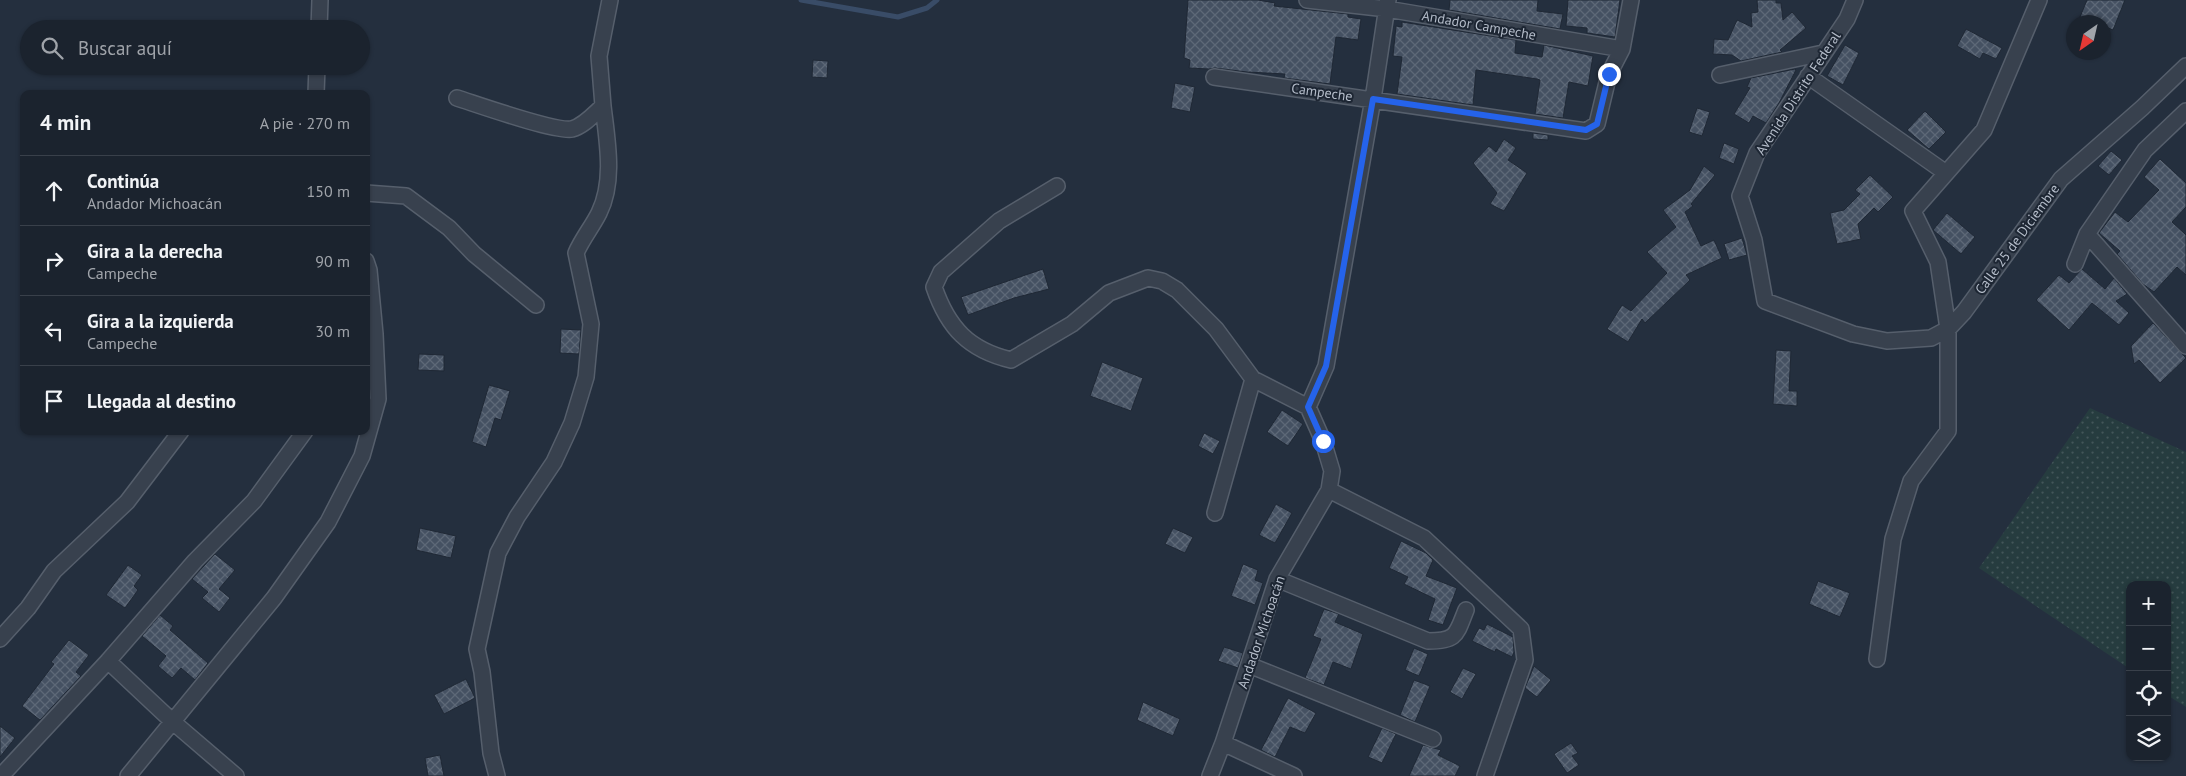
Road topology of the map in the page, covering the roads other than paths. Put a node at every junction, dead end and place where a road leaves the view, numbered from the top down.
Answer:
1 (320, 0) edge
2 (610, 0) edge
3 (1307, 0) edge
4 (1630, 0) edge
5 (1855, 0) edge
6 (2039, 0) edge
7 (1388, 5) edge
8 (319, 20) edge
9 (1622, 49) junction
10 (1823, 53) junction
11 (2186, 66) edge
12 (317, 75) edge
13 (1720, 75) dead end
14 (1808, 76) junction
15 (1214, 77) dead end
16 (316, 90) edge
17 (457, 98) dead end
18 (1373, 99) junction
19 (603, 106) junction
20 (2186, 111) edge
21 (1946, 173) junction
22 (1057, 186) dead end
23 (370, 193) edge
24 (2087, 234) junction
25 (2075, 264) dead end
26 (370, 281) edge
27 (536, 305) dead end
28 (1823, 324) joint
29 (1948, 329) junction
30 (375, 334) junction
31 (370, 341) edge
32 (2186, 346) edge
33 (1253, 379) junction
34 (1308, 407) junction
35 (370, 428) edge
36 (178, 435) edge
37 (302, 435) edge
38 (368, 435) edge
39 (1329, 490) junction
40 (1215, 513) dead end
41 (1277, 579) junction
42 (1466, 610) dead end
43 (0, 639) edge
44 (1877, 659) dead end
45 (108, 660) junction
46 (1249, 665) junction
47 (174, 722) junction
48 (1433, 739) dead end
49 (1223, 743) junction
50 (1, 776) edge
51 (128, 776) edge
52 (236, 776) edge
53 (497, 776) edge
54 (1210, 776) edge
55 (1294, 776) edge
56 (1485, 776) edge

1 - 8 street
2 - 19 street
3 - 7 street, Andador Campeche
4 - 9 street, Campeche
5 - 10 street, Avenida Distrito Federal
6 - 21 street
7 - 9 street, Andador Campeche
7 - 18 street
9 - 18 street, Campeche
10 - 13 street
10 - 14 street, Avenida Distrito Federal
11 - 29 street, Calle 25 de Diciembre
12 - 16 street
14 - 21 street
14 - 28 street, Avenida Distrito Federal
15 - 18 street, Campeche
17 - 19 street
18 - 34 street
19 - 53 street
20 - 24 street
21 - 29 street
22 - 33 street
23 - 27 street
24 - 25 street
24 - 32 street
26 - 30 street
28 - 29 street, Calle 25 de Diciembre
29 - 44 street
30 - 31 street
30 - 35 street
33 - 34 street
33 - 40 street
34 - 39 street, Andador Michoacán
36 - 43 street
37 - 45 street
38 - 47 street
39 - 41 street, Andador Michoacán
39 - 56 street
41 - 42 street
41 - 46 street, Andador Michoacán
45 - 47 street
45 - 50 street
46 - 48 street
46 - 49 street, Andador Michoacán
47 - 51 street
47 - 52 street
49 - 54 street, Andador Michoacán
49 - 55 street

